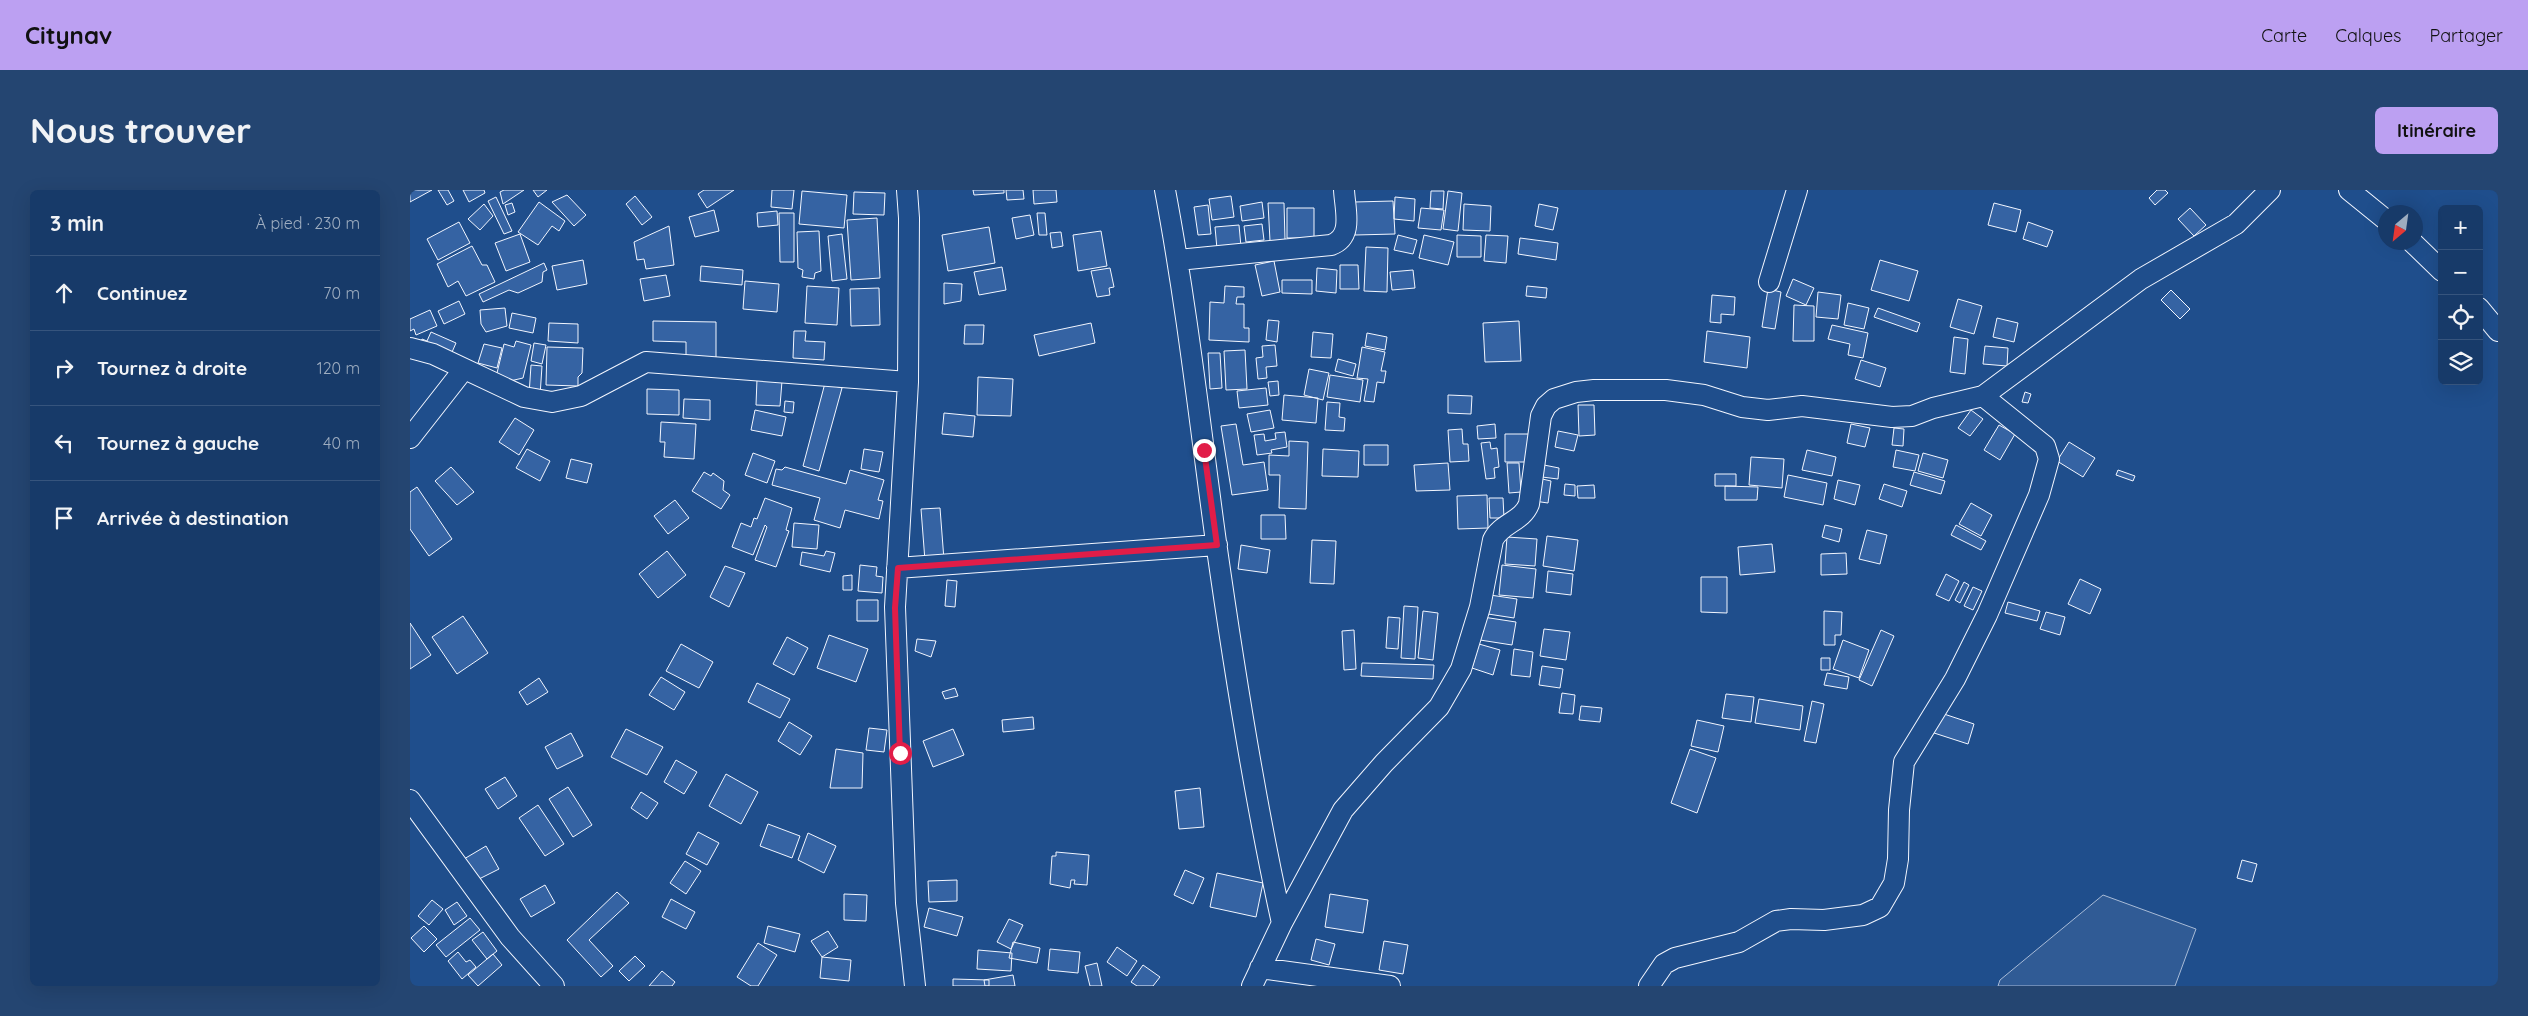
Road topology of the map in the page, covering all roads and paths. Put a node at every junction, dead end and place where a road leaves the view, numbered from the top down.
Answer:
1 (907, 190) edge
2 (1165, 190) edge
3 (1344, 190) edge
4 (1797, 190) edge
5 (2270, 190) edge
6 (2349, 190) edge
7 (2378, 214) edge
8 (2420, 250) edge
9 (1178, 260) junction
10 (2438, 267) edge
11 (1769, 282) dead end
12 (2483, 313) edge
13 (2498, 331) edge
14 (410, 348) edge
15 (464, 369) junction
16 (908, 382) junction
17 (1983, 396) junction
18 (410, 438) edge
19 (1217, 545) junction
20 (898, 568) junction
21 (410, 800) edge
22 (1282, 923) junction
23 (1260, 968) junction
24 (554, 986) edge
25 (915, 986) edge
26 (1252, 986) edge
27 (1390, 986) edge
28 (1649, 986) edge

1 - 16 street
2 - 9 street
3 - 9 street
4 - 11 street
5 - 17 street
6 - 7 street
8 - 10 street
9 - 19 street
12 - 13 street
14 - 15 street
15 - 16 street
15 - 18 street
16 - 20 street
17 - 22 street
17 - 28 street
19 - 20 street
19 - 22 street
20 - 25 street
21 - 24 street
22 - 23 street
23 - 26 street
23 - 27 street

